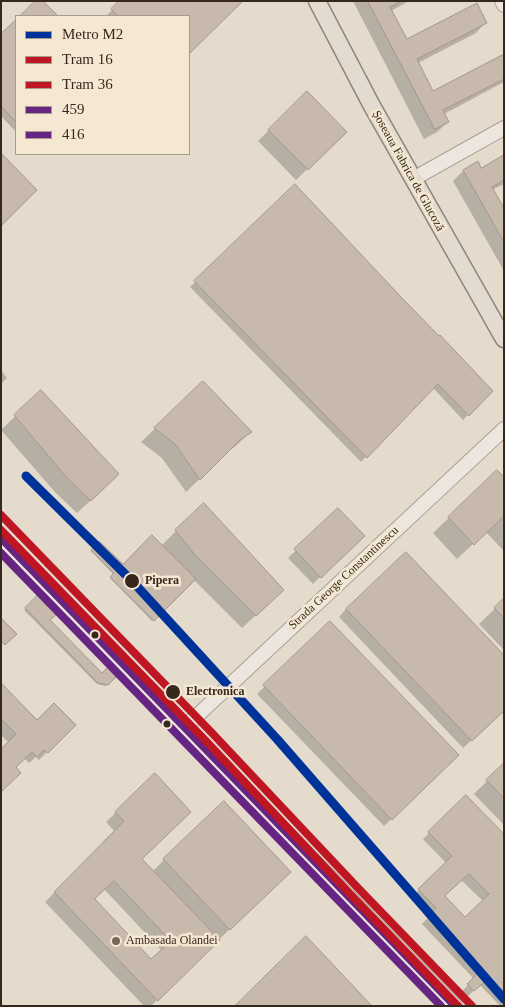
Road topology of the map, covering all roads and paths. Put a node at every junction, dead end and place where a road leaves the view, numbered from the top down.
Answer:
1 (317, 1) edge
2 (329, 1) edge
3 (502, 1) edge
4 (504, 5) edge
5 (504, 128) edge
6 (422, 174) junction
7 (504, 317) edge
8 (504, 339) edge
9 (504, 429) edge
10 (1, 538) edge
11 (185, 727) junction
12 (455, 1006) edge

1 - 8 main road, Șoseaua Fabrica de Glucoză
2 - 6 main road, Șoseaua Fabrica de Glucoză
3 - 4 street
5 - 6 street
6 - 7 main road, Șoseaua Fabrica de Glucoză
9 - 11 street, Strada George Constantinescu
10 - 11 street
11 - 12 street

